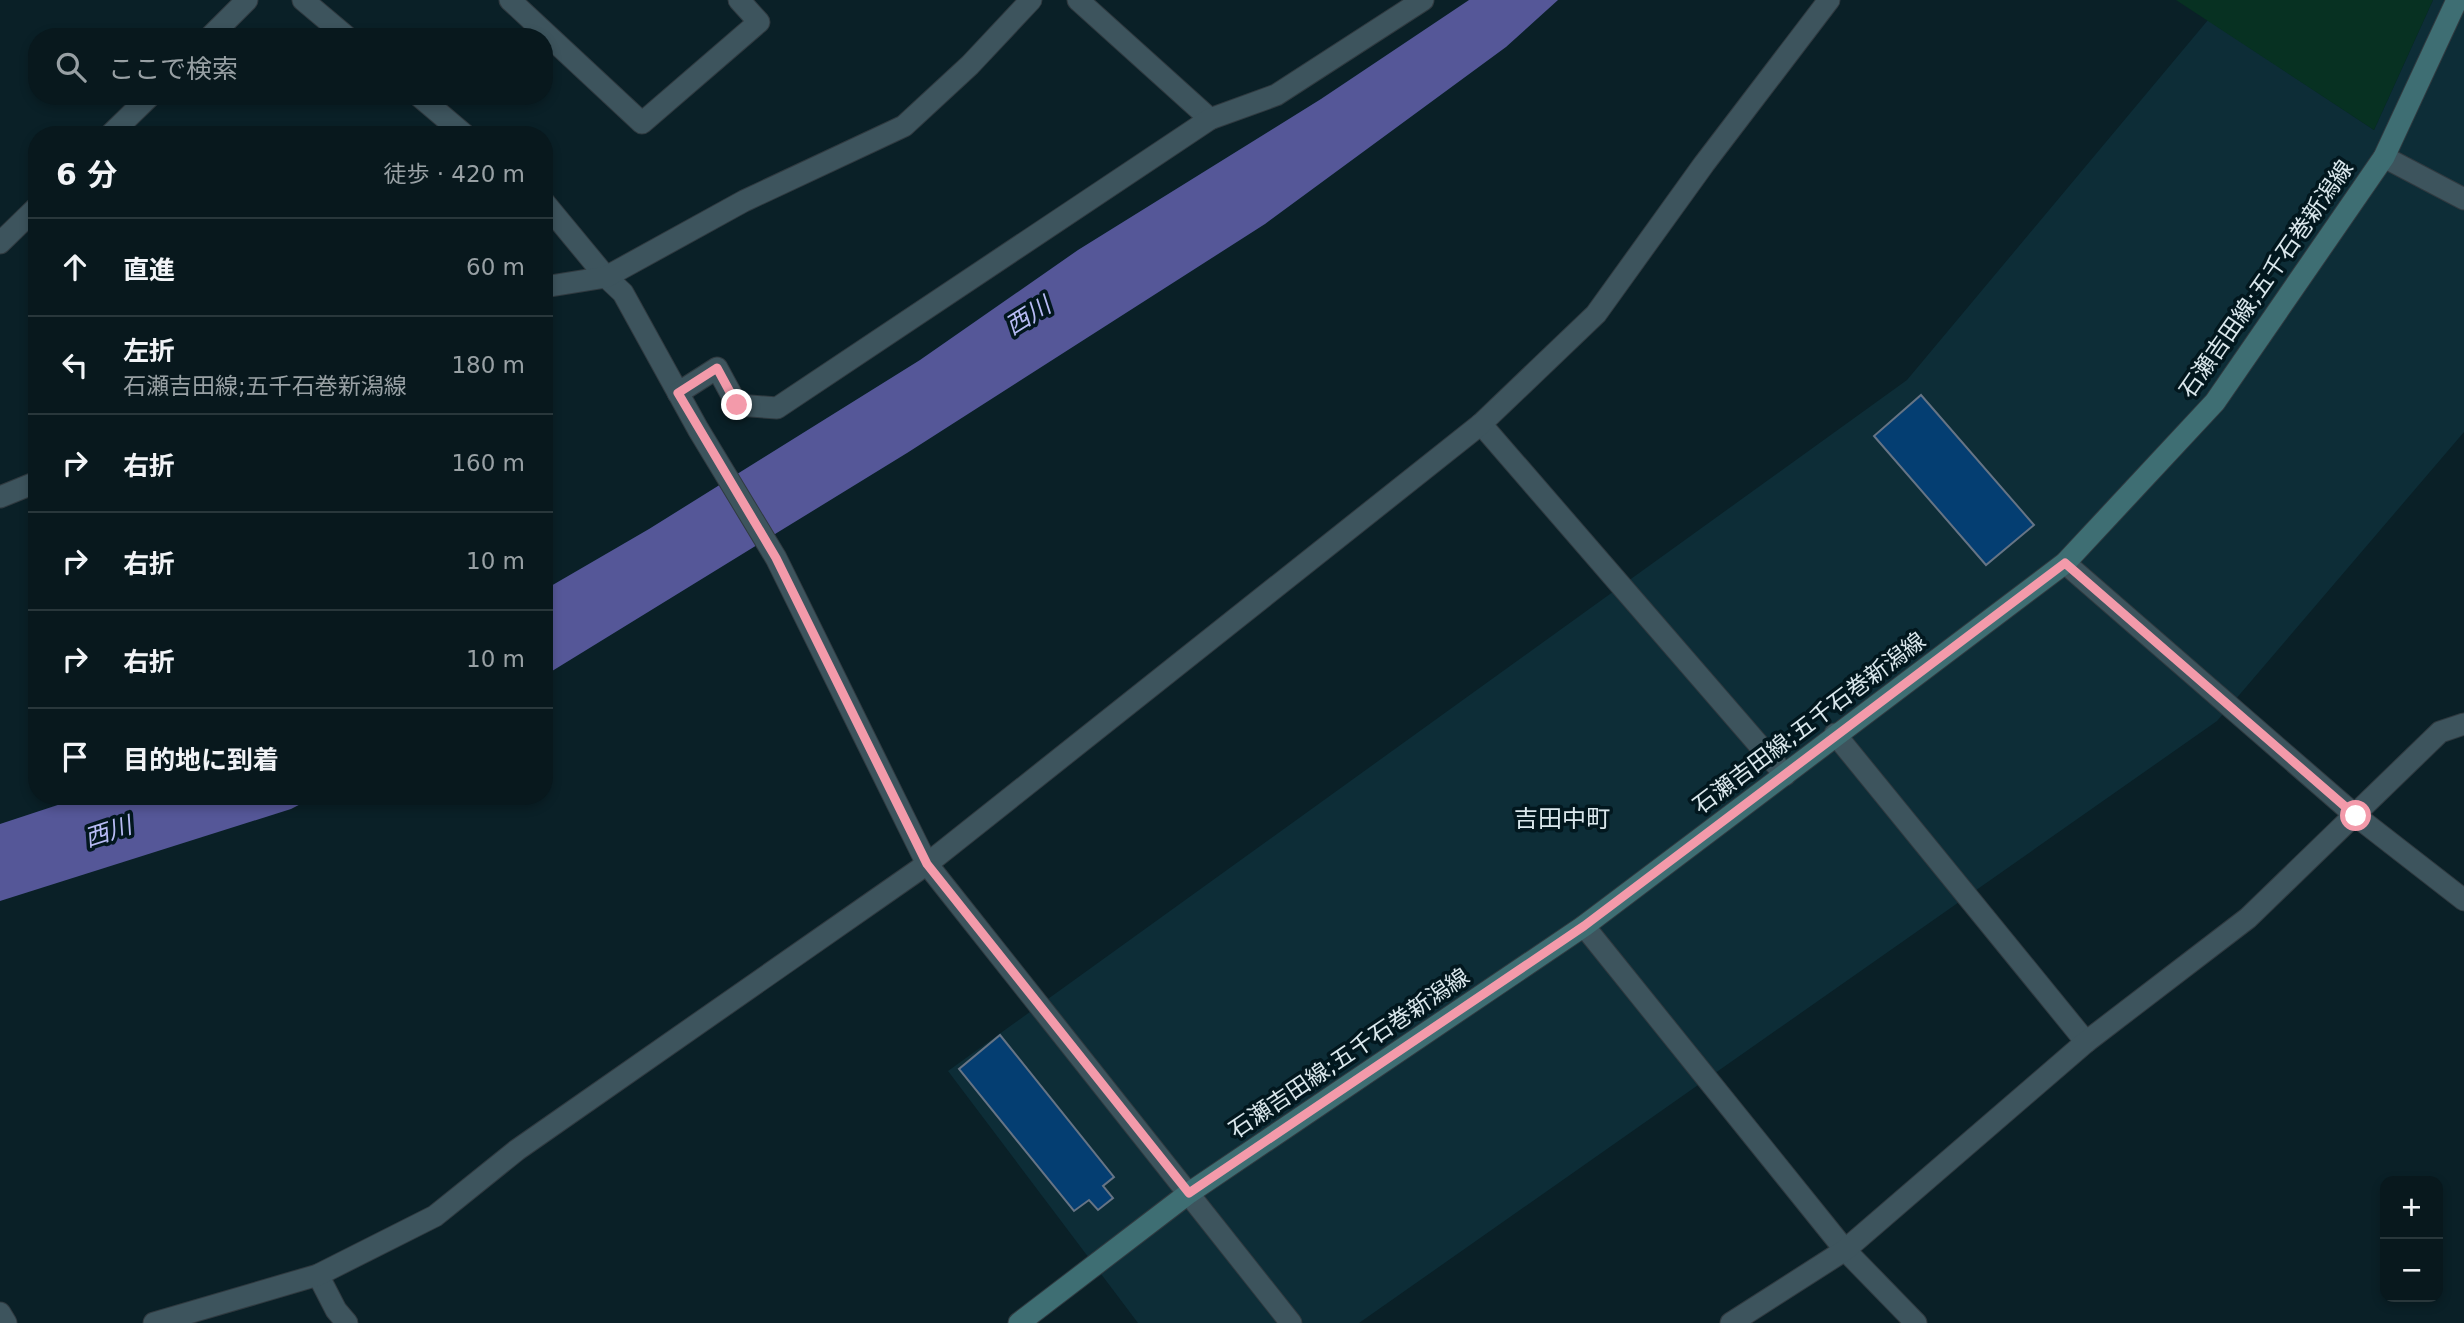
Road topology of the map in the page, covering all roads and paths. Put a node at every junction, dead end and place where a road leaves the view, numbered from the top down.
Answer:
1 (247, 0) edge
2 (303, 0) edge
3 (510, 0) edge
4 (739, 0) edge
5 (1031, 0) edge
6 (1078, 0) edge
7 (1423, 0) edge
8 (1829, 0) edge
9 (2457, 0) edge
10 (219, 28) edge
11 (336, 28) edge
12 (540, 28) edge
13 (553, 40) edge
14 (141, 105) edge
15 (430, 105) edge
16 (1210, 119) junction
17 (119, 126) edge
18 (454, 126) edge
19 (2384, 157) junction
20 (2464, 199) edge
21 (553, 213) edge
22 (28, 216) edge
23 (0, 243) edge
24 (606, 277) junction
25 (553, 286) edge
26 (678, 393) junction
27 (1481, 424) junction
28 (28, 486) edge
29 (0, 497) edge
30 (2065, 563) junction
31 (2464, 724) edge
32 (1835, 734) junction
33 (1786, 775) junction
34 (2356, 816) junction
35 (927, 864) junction
36 (2464, 900) edge
37 (1584, 926) junction
38 (2086, 1042) junction
39 (1189, 1193) junction
40 (1845, 1250) junction
41 (318, 1275) junction
42 (0, 1313) edge
43 (6, 1323) edge
44 (154, 1323) edge
45 (347, 1323) edge
46 (1020, 1323) edge
47 (1291, 1323) edge
48 (1731, 1323) edge
49 (1916, 1323) edge

1 - 10 street
2 - 11 street
3 - 12 street
4 - 13 street
5 - 24 street
6 - 16 street
7 - 16 street
8 - 27 street
9 - 19 main road, 石瀬吉田線;五千石巻新潟線
14 - 17 street
15 - 18 street
16 - 26 street
19 - 20 street
19 - 30 main road, 石瀬吉田線;五千石巻新潟線
21 - 24 street
22 - 23 street
24 - 25 street
24 - 26 street
26 - 35 street
27 - 33 street
27 - 35 street
28 - 29 street
30 - 32 main road, 石瀬吉田線;五千石巻新潟線
30 - 34 street
31 - 34 street
32 - 33 main road, 石瀬吉田線;五千石巻新潟線
32 - 38 street
33 - 37 main road, 石瀬吉田線;五千石巻新潟線
34 - 36 street
34 - 38 street
35 - 39 street
35 - 41 street
37 - 39 main road, 石瀬吉田線;五千石巻新潟線
37 - 40 street
38 - 40 street
39 - 46 main road, 石瀬吉田線;五千石巻新潟線
39 - 47 street
40 - 48 street
40 - 49 street
41 - 44 street
41 - 45 street
42 - 43 street

